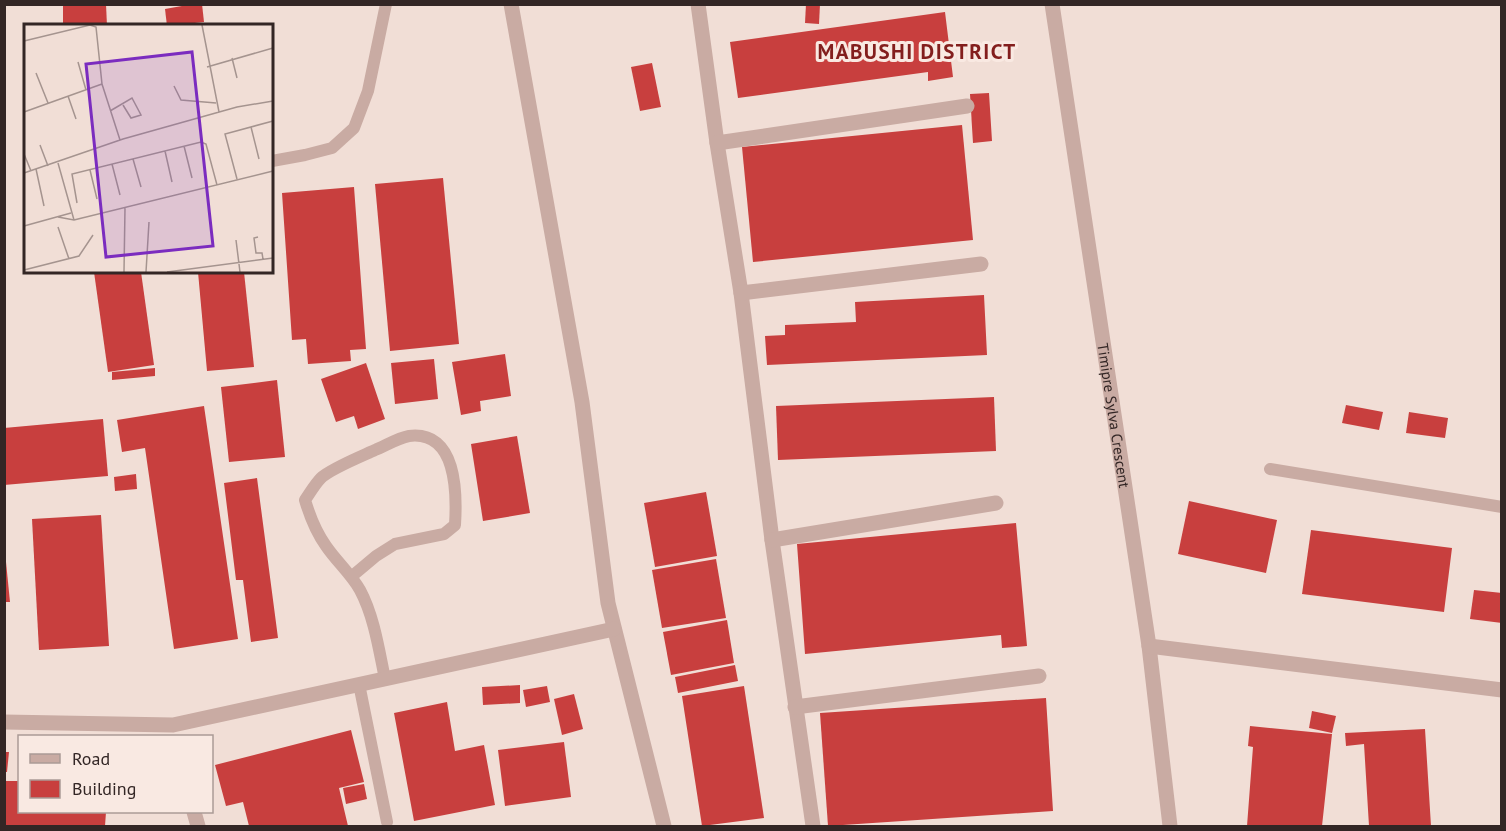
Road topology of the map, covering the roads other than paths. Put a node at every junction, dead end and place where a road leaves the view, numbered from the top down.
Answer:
1 (386, 4) edge
2 (511, 4) edge
3 (698, 4) edge
4 (1052, 4) edge
5 (968, 106) dead end
6 (717, 143) junction
7 (273, 160) edge
8 (981, 264) dead end
9 (741, 293) junction
10 (1269, 469) dead end
11 (996, 503) dead end
12 (1502, 507) edge
13 (772, 540) junction
14 (351, 577) junction
15 (614, 629) junction
16 (1149, 646) junction
17 (1039, 676) dead end
18 (385, 679) junction
19 (359, 684) junction
20 (1502, 690) edge
21 (795, 707) junction
22 (4, 722) edge
23 (175, 731) edge
24 (387, 822) dead end
25 (664, 826) edge
26 (813, 826) edge
27 (1170, 826) edge

1 - 7 lane
2 - 15 street
3 - 6 street
4 - 16 street, Timipre Sylva Crescent
5 - 6 street
6 - 9 street
8 - 9 street
9 - 13 street
10 - 12 lane
11 - 13 street
13 - 21 street
14 - 14 lane
14 - 18 lane
15 - 18 street
15 - 25 street
16 - 20 street
16 - 27 street, Timipre Sylva Crescent
17 - 21 street
18 - 19 street
19 - 23 street
19 - 24 lane
21 - 26 street
22 - 23 street

